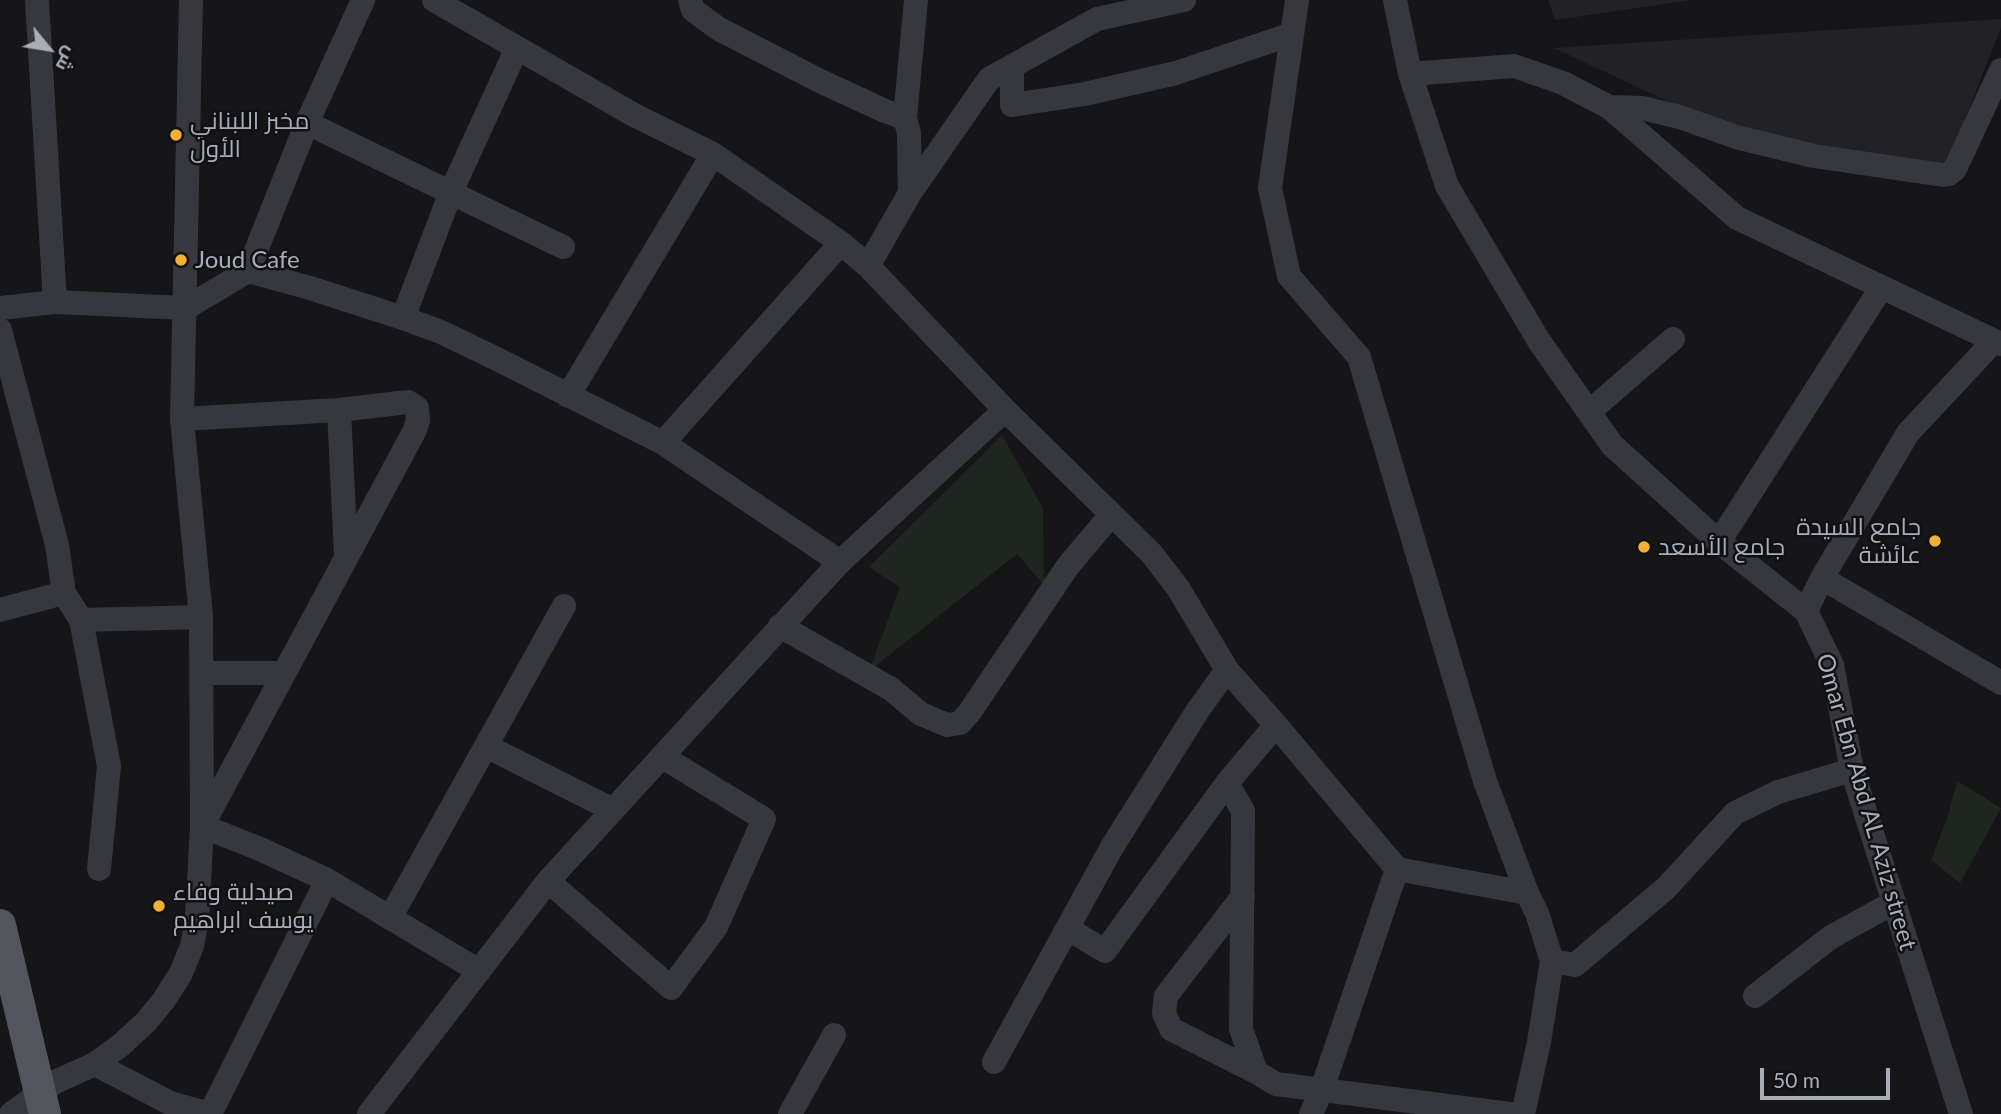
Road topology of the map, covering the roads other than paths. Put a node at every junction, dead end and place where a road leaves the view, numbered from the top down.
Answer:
1 (37, 0) edge
2 (191, 0) edge
3 (363, 0) edge
4 (434, 0) edge
5 (690, 0) edge
6 (916, 0) edge
7 (1184, 0) edge
8 (1297, 0) edge
9 (1395, 0) edge
10 (1292, 34) junction
11 (517, 48) junction
12 (1012, 66) junction
13 (2001, 70) edge
14 (1410, 75) junction
15 (1609, 107) junction
16 (905, 118) junction
17 (307, 123) junction
18 (713, 154) junction
19 (452, 192) junction
20 (910, 192) junction
21 (841, 243) junction
22 (563, 247) dead end
23 (868, 266) junction
24 (248, 271) junction
25 (1881, 288) junction
26 (55, 302) junction
27 (0, 308) edge
28 (186, 308) junction
29 (403, 318) junction
30 (0, 330) edge
31 (1673, 339) dead end
32 (1997, 343) edge
33 (568, 396) junction
34 (339, 410) junction
35 (1005, 410) junction
36 (1589, 412) junction
37 (182, 419) junction
38 (663, 443) junction
39 (1111, 515) junction
40 (1718, 542) junction
41 (346, 558) junction
42 (839, 562) junction
43 (1822, 579) junction
44 (64, 593) junction
45 (564, 606) dead end
46 (0, 610) edge
47 (1806, 611) junction
48 (201, 618) junction
49 (80, 620) junction
50 (780, 626) junction
51 (1227, 670) junction
52 (201, 673) junction
53 (284, 673) junction
54 (2001, 683) edge
55 (1276, 725) junction
56 (486, 746) junction
57 (663, 757) junction
58 (1852, 770) junction
59 (1227, 783) junction
60 (613, 810) junction
61 (202, 826) junction
62 (99, 869) dead end
63 (1397, 869) junction
64 (327, 880) junction
65 (548, 881) junction
66 (1527, 893) junction
67 (1243, 896) junction
68 (1893, 903) junction
69 (390, 918) junction
70 (0, 925) edge
71 (1068, 929) junction
72 (1552, 961) junction
73 (479, 971) junction
74 (1755, 996) dead end
75 (834, 1035) dead end
76 (993, 1062) dead end
77 (95, 1064) junction
78 (1256, 1072) junction
79 (1322, 1089) junction
80 (43, 1104) edge
81 (11, 1114) edge
82 (369, 1114) edge
83 (790, 1114) edge
84 (1311, 1114) edge
85 (1510, 1114) edge
86 (1523, 1114) edge
87 (1961, 1114) edge

1 - 26 street
2 - 28 street
3 - 17 street
4 - 11 street
5 - 16 street
6 - 16 street
7 - 12 street
8 - 10 street
9 - 14 street, Omar Ebn Abd AL Aziz street
10 - 12 street
10 - 66 street
11 - 18 street
11 - 19 street
12 - 20 street
13 - 15 street
14 - 15 street
14 - 36 street, Omar Ebn Abd AL Aziz street
15 - 25 street
16 - 20 street
17 - 19 street
17 - 24 street
18 - 21 street
18 - 33 street
19 - 22 street
19 - 29 street
20 - 23 street
21 - 23 street
21 - 38 street
23 - 35 street
24 - 28 street
24 - 29 street
25 - 32 street
25 - 40 street
26 - 27 street
26 - 28 street
28 - 37 street
29 - 33 street
30 - 44 street
31 - 36 street
32 - 43 street
33 - 38 street
34 - 37 street
34 - 41 street
34 - 41 street
35 - 39 street
35 - 42 street
36 - 40 street, Omar Ebn Abd AL Aziz street
37 - 48 street
38 - 42 street
39 - 50 street
39 - 51 street
40 - 47 street, Omar Ebn Abd AL Aziz street
41 - 53 street
42 - 50 street
43 - 47 street
43 - 54 street
44 - 46 street
44 - 49 street
45 - 56 street
47 - 58 street, Omar Ebn Abd AL Aziz street
48 - 49 street
48 - 52 street
49 - 62 street
50 - 57 street
51 - 55 street
51 - 71 street
52 - 53 street
52 - 61 street
53 - 61 street
55 - 59 street
55 - 63 street
56 - 60 street
56 - 69 street
57 - 60 street
57 - 65 street
58 - 68 street, Omar Ebn Abd AL Aziz street
58 - 72 street
59 - 67 street
59 - 71 street
60 - 65 street
61 - 64 street
61 - 77 street
63 - 66 street
63 - 79 street
64 - 69 street
64 - 77 street
65 - 73 street
66 - 72 street
67 - 78 street
67 - 78 street
68 - 74 street
68 - 87 street, Omar Ebn Abd AL Aziz street
69 - 73 street
70 - 80 main road
71 - 76 street
72 - 86 street
73 - 82 street
75 - 83 street
77 - 80 street
78 - 79 street
79 - 84 street
79 - 85 street
80 - 81 street

